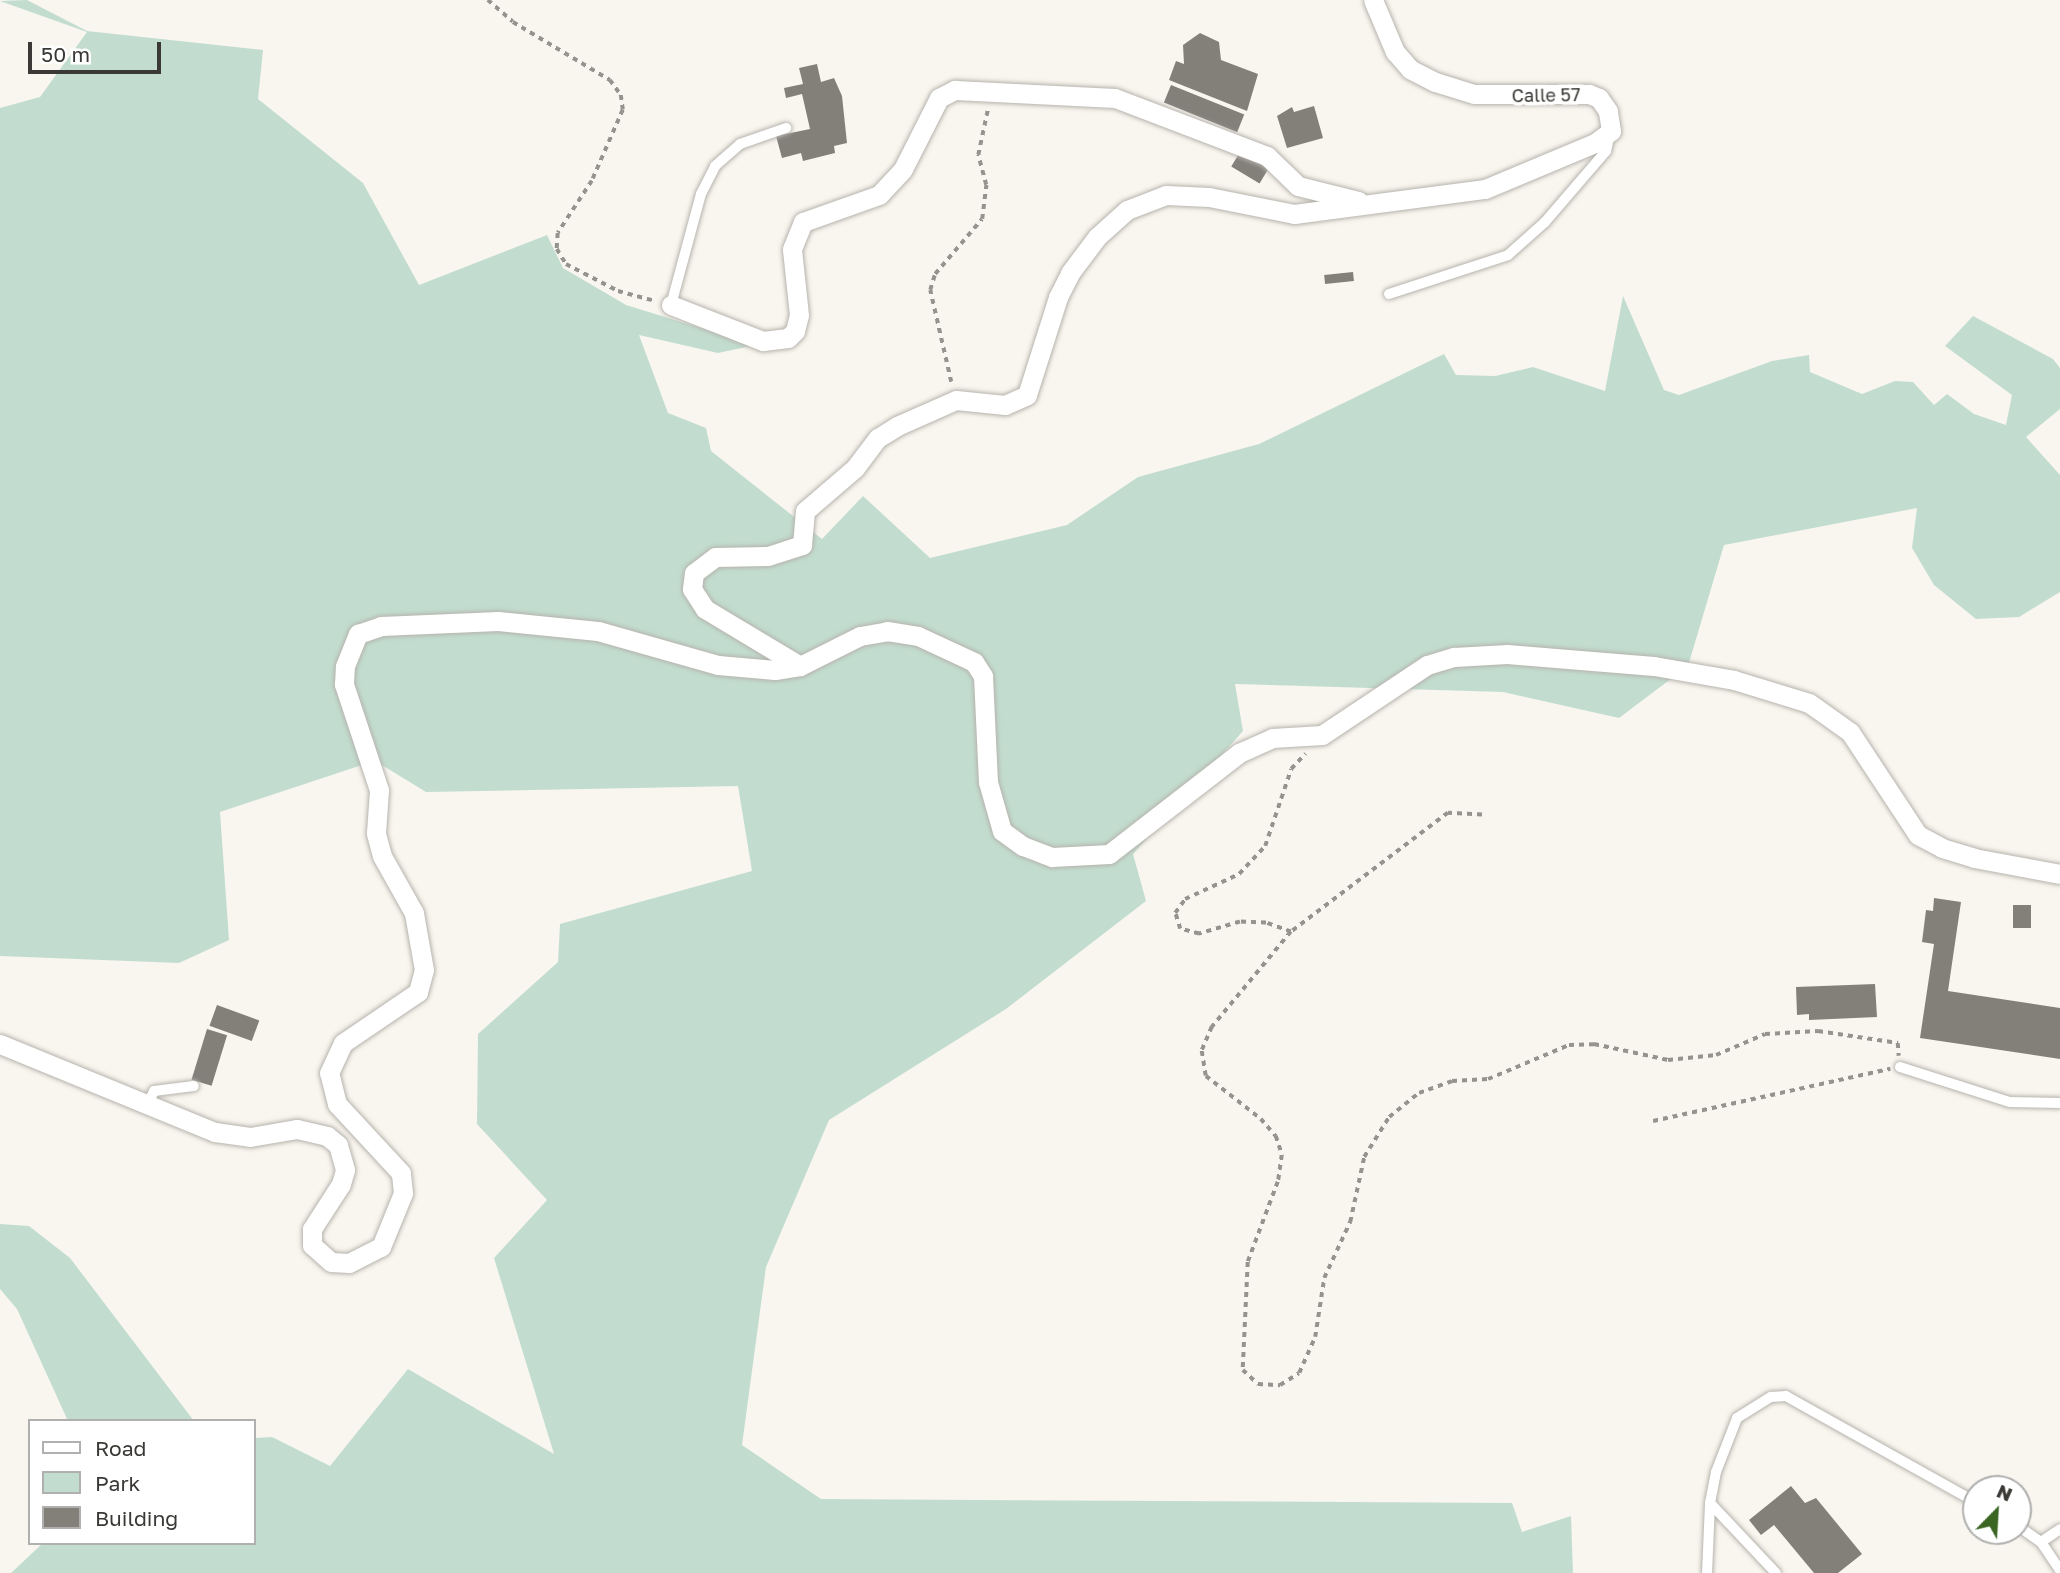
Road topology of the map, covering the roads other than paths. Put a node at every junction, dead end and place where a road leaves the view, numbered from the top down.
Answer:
1 (1373, 0) edge
2 (786, 128) dead end
3 (1611, 131) junction
4 (1369, 202) junction
5 (1389, 294) dead end
6 (671, 305) joint
7 (800, 666) junction
8 (2060, 874) edge
9 (0, 1044) edge
10 (1900, 1067) road end
11 (194, 1086) dead end
12 (2060, 1103) edge
13 (146, 1107) junction
14 (1962, 1494) edge
15 (1710, 1503) junction
16 (2060, 1528) edge
17 (2032, 1536) edge
18 (2041, 1542) junction
19 (2060, 1570) edge
20 (1707, 1573) edge
21 (1776, 1573) edge

1 - 3 street, Calle 57
2 - 6 lane
3 - 4 street
3 - 5 lane
4 - 6 street
4 - 7 street
7 - 8 street
7 - 13 street
9 - 13 street
10 - 12 lane
11 - 13 lane
14 - 15 lane
15 - 20 lane
15 - 21 lane
16 - 18 lane
17 - 18 lane
18 - 19 lane

